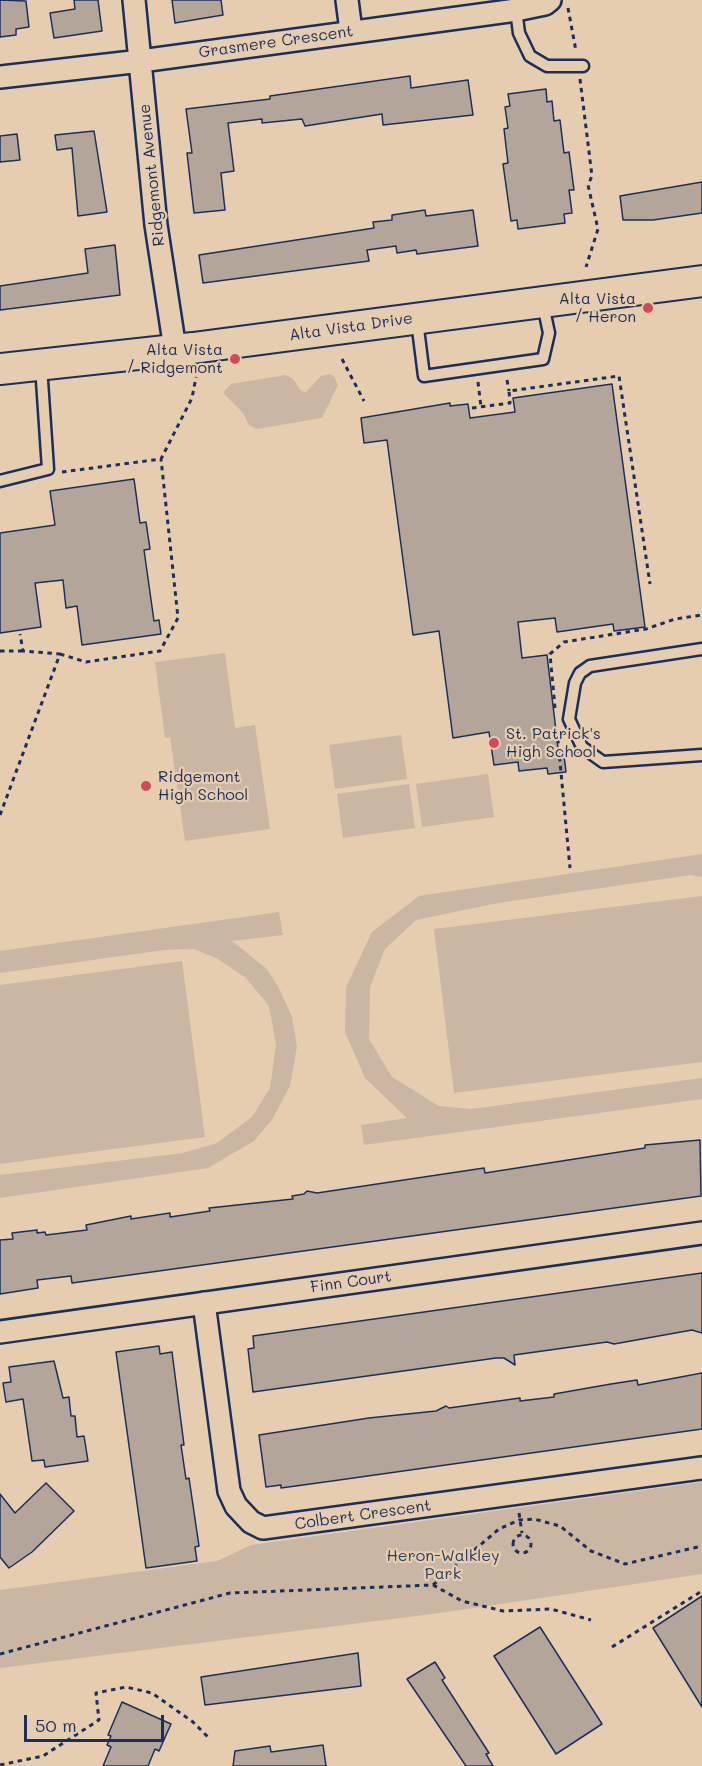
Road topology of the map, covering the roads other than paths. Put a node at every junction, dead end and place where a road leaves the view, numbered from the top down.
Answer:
1 (134, 0) edge
2 (347, 0) edge
3 (550, 0) edge
4 (516, 10) junction
5 (351, 31) junction
6 (141, 61) junction
7 (581, 66) road end
8 (0, 77) edge
9 (702, 281) edge
10 (543, 302) junction
11 (417, 318) junction
12 (175, 350) junction
13 (41, 364) junction
14 (0, 369) edge
15 (0, 481) edge
16 (702, 649) edge
17 (702, 755) edge
18 (702, 1233) edge
19 (204, 1303) junction
20 (0, 1332) edge
21 (702, 1468) edge

1 - 6 street, Ridgemont Avenue
2 - 5 street
3 - 4 street, Grasmere Crescent
4 - 5 street, Grasmere Crescent
4 - 7 lane
5 - 6 street, Grasmere Crescent
6 - 8 street, Grasmere Crescent
6 - 12 street, Ridgemont Avenue
9 - 10 street, Alta Vista Drive
10 - 11 street, Alta Vista Drive
10 - 11 lane
11 - 12 street, Alta Vista Drive
12 - 13 street, Alta Vista Drive
13 - 14 street, Alta Vista Drive
13 - 15 lane
16 - 17 lane
18 - 19 street, Finn Court
19 - 20 street, Finn Court
19 - 21 street, Colbert Crescent

